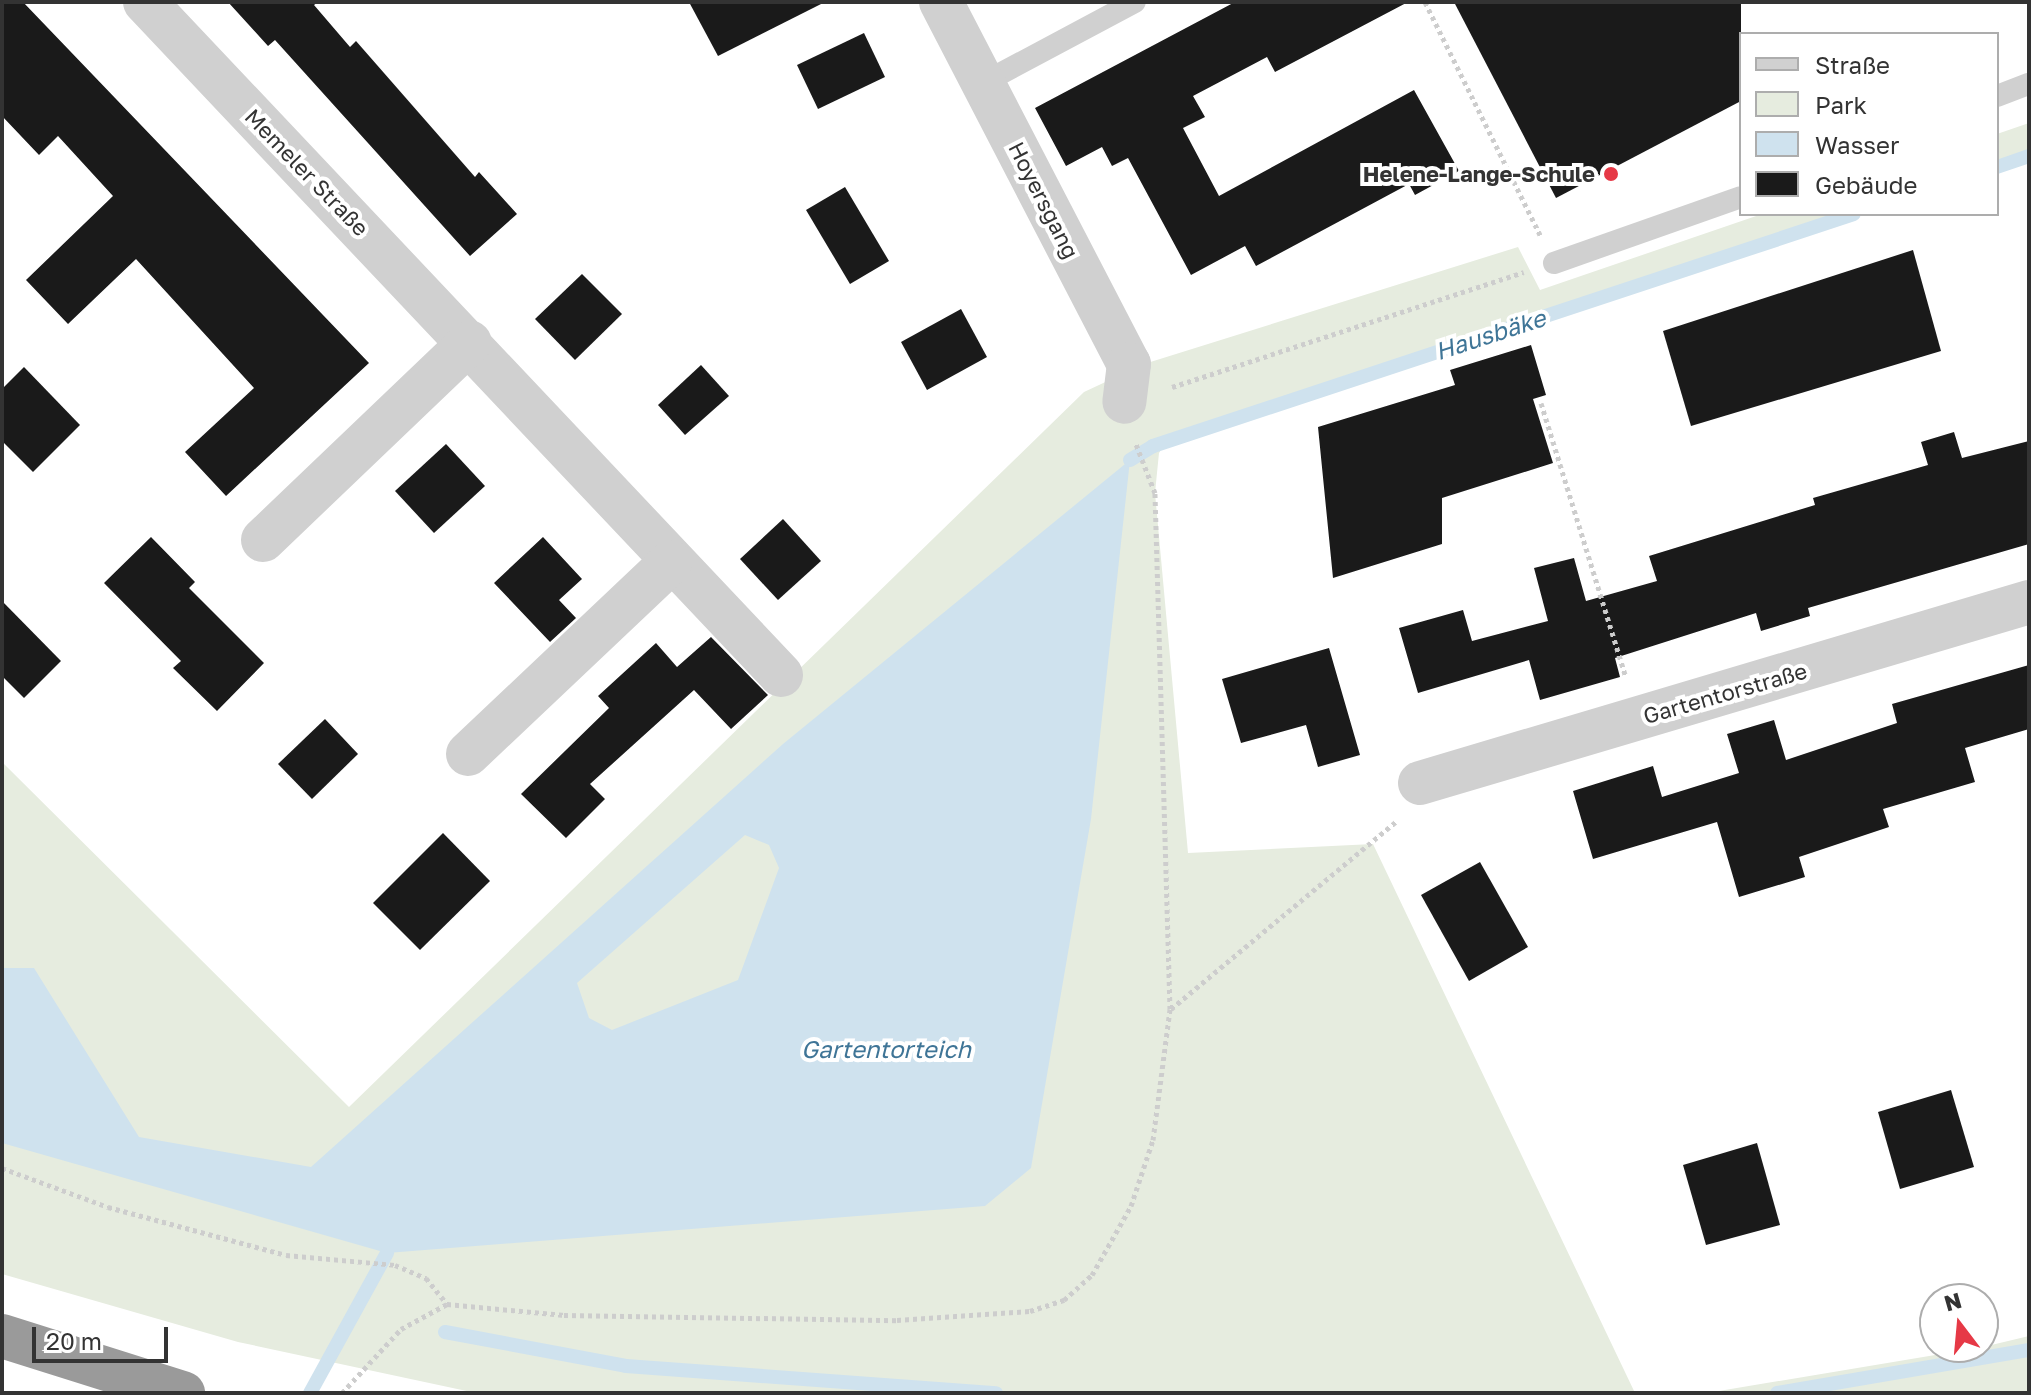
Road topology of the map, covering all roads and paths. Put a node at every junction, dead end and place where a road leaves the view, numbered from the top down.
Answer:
1 (145, 2) edge
2 (941, 2) edge
3 (1135, 2) edge
4 (1425, 2) edge
5 (983, 83) junction
6 (2029, 84) edge
7 (1999, 95) edge
8 (1739, 198) edge
9 (1554, 263) junction
10 (470, 342) junction
11 (1541, 403) dead end
12 (1128, 417) junction
13 (263, 540) dead end
14 (671, 562) junction
15 (2029, 602) edge
16 (781, 675) dead end
17 (1638, 718) junction
18 (468, 754) dead end
19 (1420, 783) joint
20 (1170, 1009) junction
21 (2, 1168) edge
22 (447, 1304) junction
23 (2, 1336) edge
24 (183, 1393) edge
25 (342, 1393) edge

1 - 10 street, Memeler Straße
2 - 5 street, Hoyersgang
3 - 5 lane
4 - 9 path
5 - 12 street, Hoyersgang
6 - 7 lane
8 - 9 lane
9 - 12 path
10 - 13 street
10 - 14 street, Memeler Straße
11 - 17 path
12 - 20 path
14 - 16 street, Memeler Straße
14 - 18 street
15 - 17 street, Gartentorstraße
17 - 19 street, Gartentorstraße
19 - 20 path
20 - 22 path
21 - 22 path
22 - 25 path
23 - 24 highway

